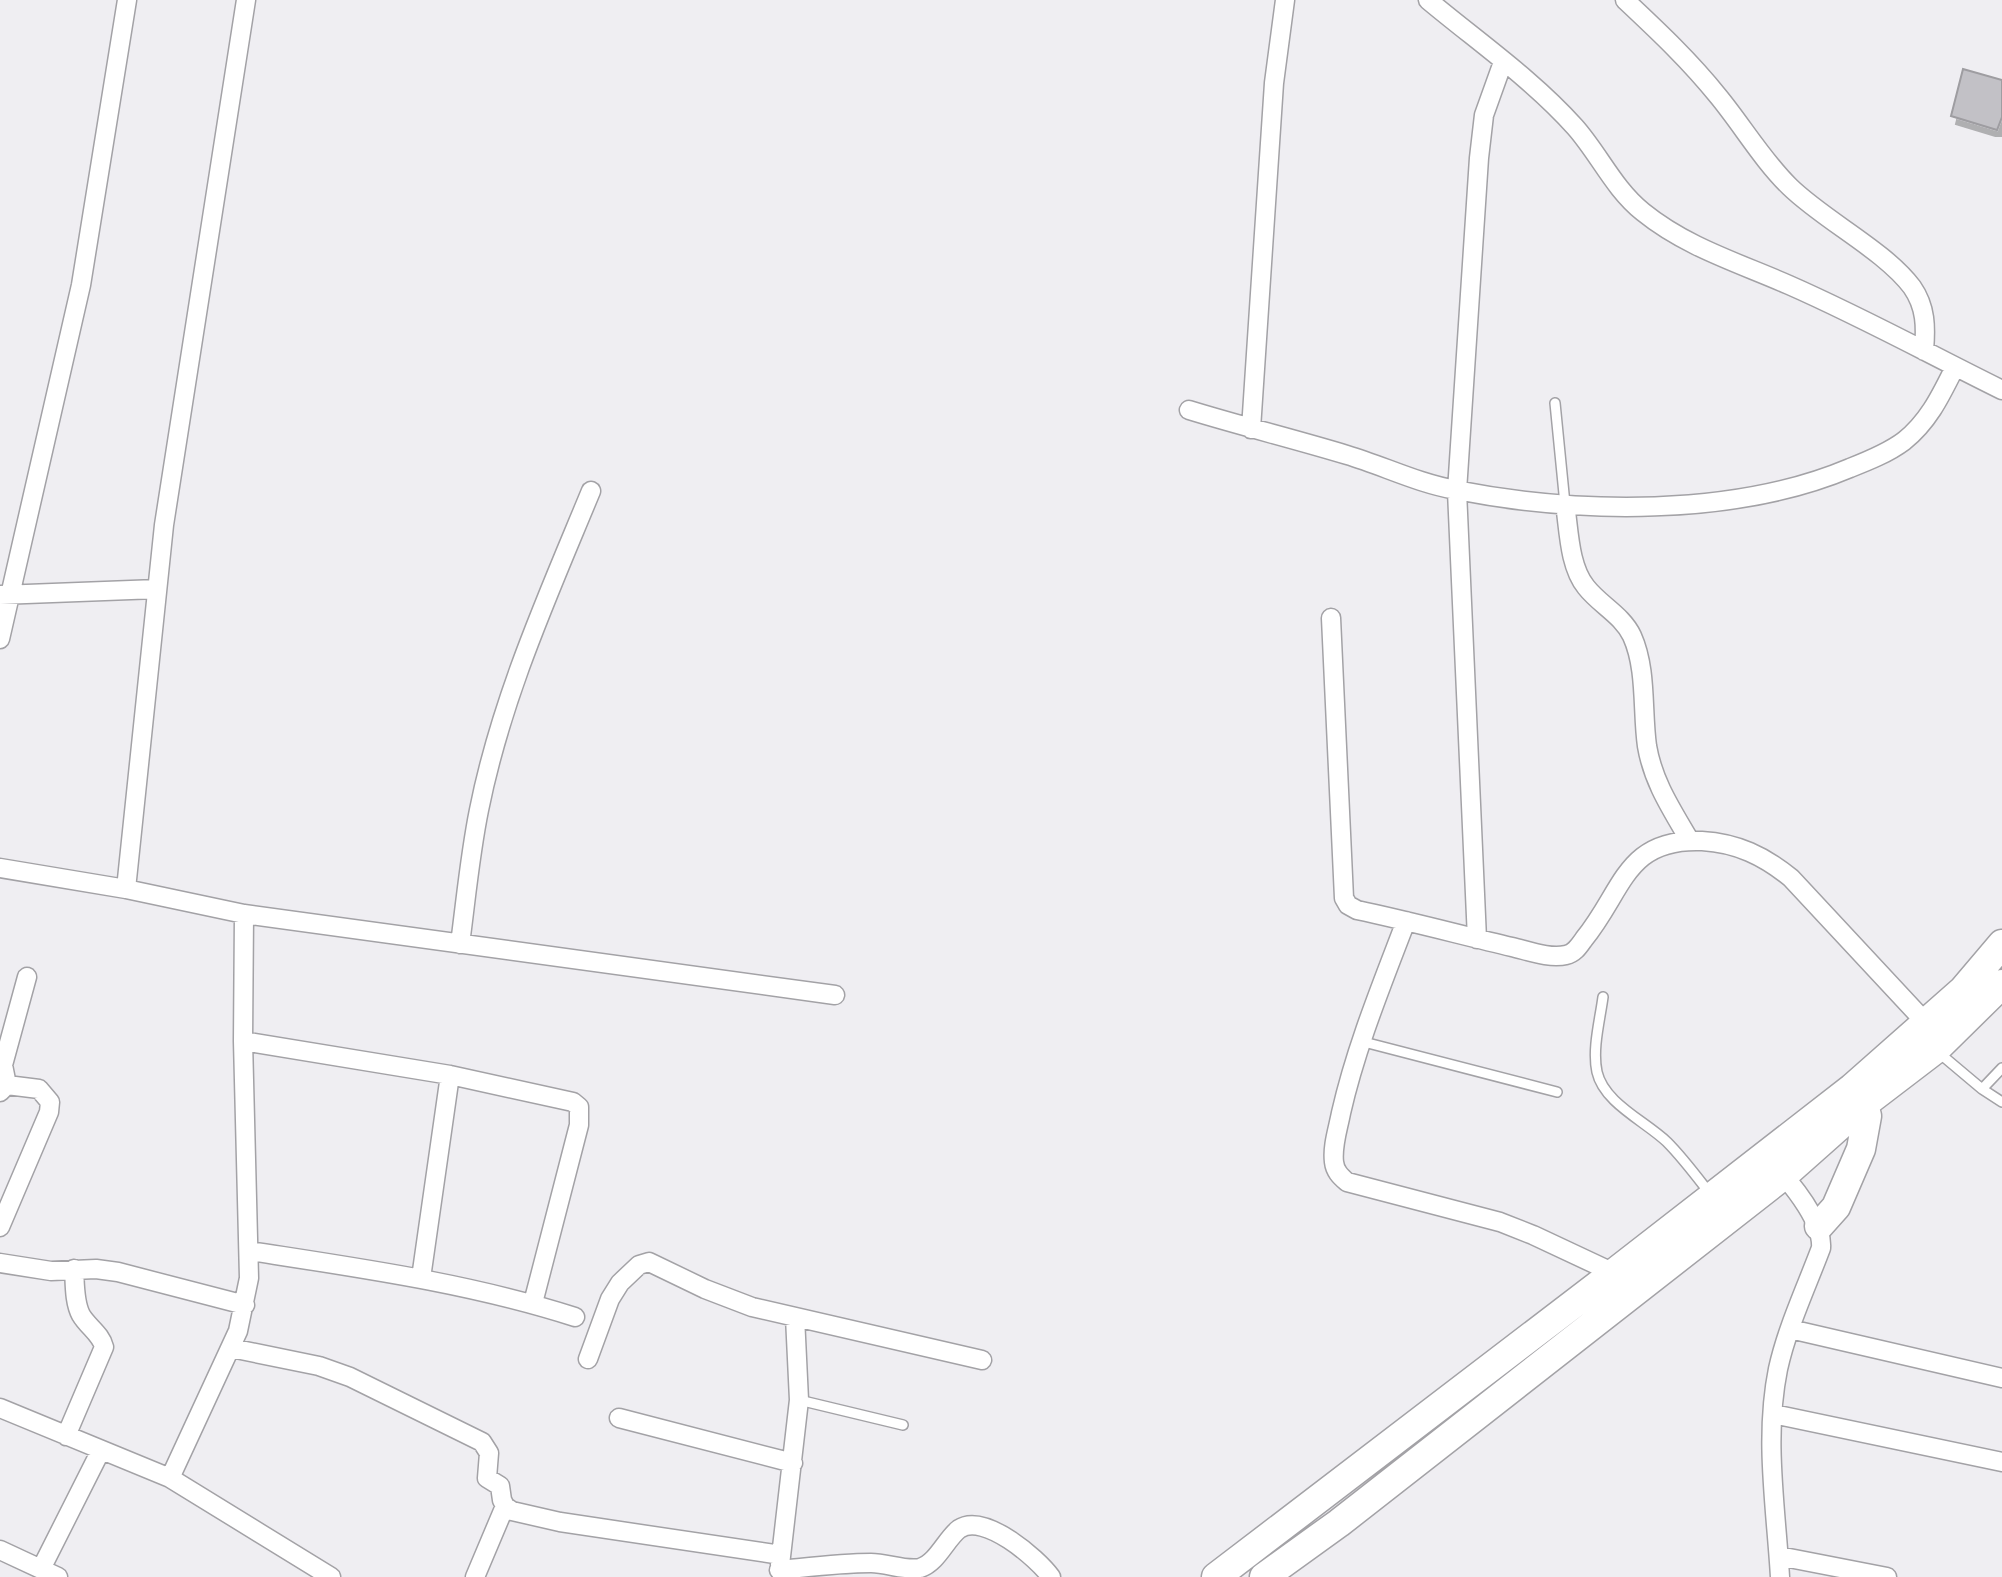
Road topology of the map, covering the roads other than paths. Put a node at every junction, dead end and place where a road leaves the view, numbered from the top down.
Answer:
1 (127, 0) edge
2 (246, 0) edge
3 (1285, 0) edge
4 (1428, 0) edge
5 (1625, 0) edge
6 (1503, 62) junction
7 (1924, 351) junction
8 (1955, 367) junction
9 (2002, 390) edge
10 (1555, 403) dead end
11 (1189, 410) dead end
12 (1251, 429) junction
13 (591, 491) dead end
14 (1457, 491) junction
15 (1565, 504) junction
16 (157, 589) junction
17 (5, 595) edge
18 (1331, 618) dead end
19 (0, 639) edge
20 (1690, 841) junction
21 (0, 868) edge
22 (126, 889) junction
23 (244, 914) junction
24 (1406, 921) junction
25 (1477, 939) junction
26 (460, 944) junction
27 (2002, 944) edge
28 (27, 977) dead end
29 (2002, 984) edge
30 (835, 995) dead end
31 (1603, 997) dead end
32 (1931, 1036) junction
33 (243, 1041) junction
34 (1360, 1041) junction
35 (2002, 1068) edge
36 (450, 1075) junction
37 (4, 1088) edge
38 (1982, 1089) junction
39 (1557, 1092) dead end
40 (1858, 1096) junction
41 (2002, 1102) edge
42 (1774, 1165) junction
43 (1712, 1196) junction
44 (1819, 1226) junction
45 (0, 1227) edge
46 (250, 1251) junction
47 (0, 1263) edge
48 (74, 1269) junction
49 (1614, 1273) junction
50 (421, 1278) junction
51 (533, 1303) junction
52 (245, 1305) junction
53 (575, 1317) dead end
54 (795, 1317) junction
55 (1790, 1329) junction
56 (231, 1348) junction
57 (588, 1359) dead end
58 (982, 1360) dead end
59 (2002, 1378) edge
60 (799, 1400) junction
61 (0, 1408) edge
62 (1773, 1414) junction
63 (619, 1418) dead end
64 (903, 1425) dead end
65 (66, 1436) junction
66 (101, 1450) junction
67 (2002, 1462) edge
68 (793, 1463) junction
69 (170, 1478) junction
70 (505, 1506) junction
71 (0, 1550) edge
72 (1779, 1556) junction
73 (780, 1567) edge
74 (49, 1573) edge
75 (331, 1577) edge
76 (475, 1577) edge
77 (1051, 1577) edge
78 (1216, 1577) edge
79 (1264, 1577) edge
80 (1780, 1577) edge
81 (1887, 1577) edge

1 - 17 street
2 - 16 street
3 - 12 street
4 - 6 street
5 - 7 street
6 - 7 street
6 - 14 street
7 - 8 street
8 - 9 street
8 - 15 street
10 - 15 lane
11 - 12 street
12 - 14 street
13 - 26 street
14 - 15 street
14 - 25 street
15 - 20 street
16 - 17 street
16 - 22 street
17 - 19 street
18 - 24 street
20 - 25 street
20 - 32 street
21 - 22 street
22 - 23 street
23 - 26 street
23 - 33 street
24 - 25 street
24 - 34 street
26 - 30 street
27 - 32 main road
28 - 37 street
29 - 32 main road
31 - 43 lane
32 - 38 lane
32 - 40 main road
33 - 36 street
33 - 46 street
34 - 39 lane
34 - 49 street
35 - 38 lane
36 - 50 street
36 - 51 street
37 - 45 street
38 - 41 lane
40 - 42 main road
40 - 44 main road
42 - 43 main road
42 - 44 street
42 - 79 main road
43 - 49 main road
44 - 55 street
46 - 50 street
46 - 52 street
47 - 48 street
48 - 52 street
48 - 65 street
49 - 78 main road
50 - 51 street
51 - 53 street
52 - 56 street
54 - 57 street
54 - 58 street
54 - 60 street
55 - 59 street
55 - 62 street
56 - 69 street
56 - 70 street
60 - 64 lane
60 - 68 street
61 - 65 street
62 - 67 street
62 - 72 street
63 - 68 street
65 - 66 street
66 - 69 street
66 - 74 street
68 - 73 street
69 - 75 street
70 - 73 street
70 - 76 street
71 - 74 street
72 - 80 street
72 - 81 street
73 - 77 street

